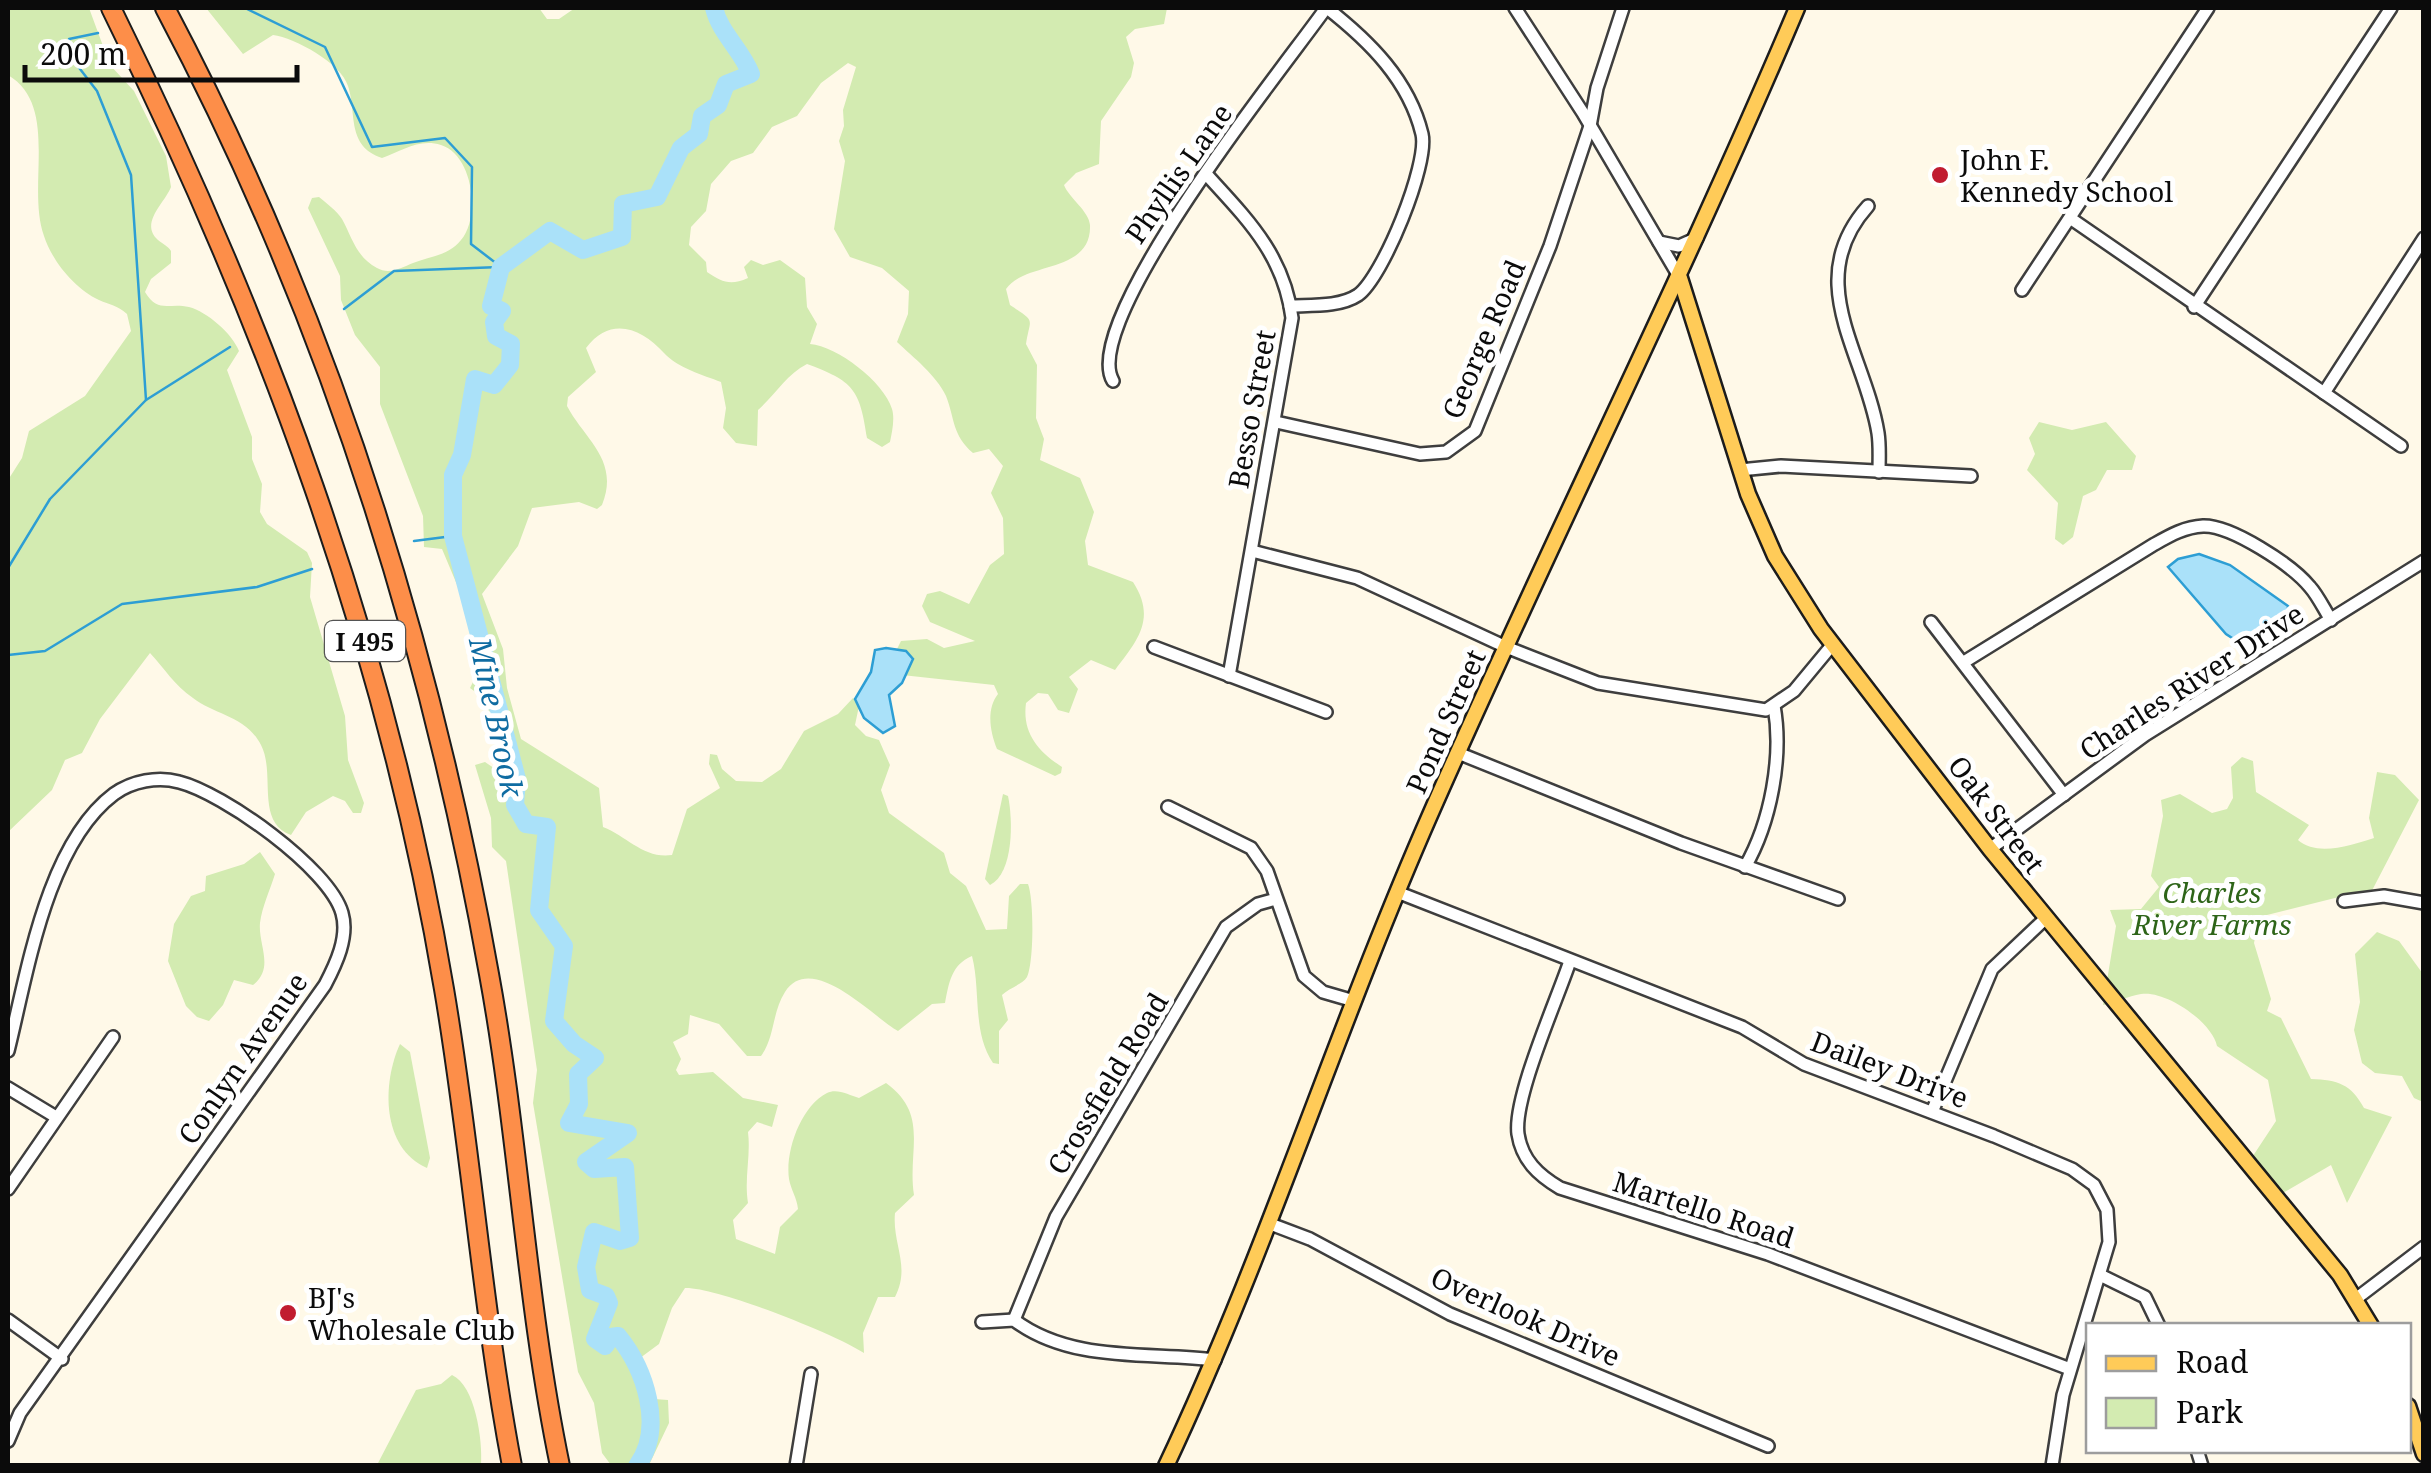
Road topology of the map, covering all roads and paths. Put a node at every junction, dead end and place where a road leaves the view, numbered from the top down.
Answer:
1 (112, 8) edge
2 (165, 8) edge
3 (1326, 8) edge
4 (1514, 8) edge
5 (1623, 8) edge
6 (1797, 8) edge
7 (2208, 8) edge
8 (2390, 8) edge
9 (1590, 126) junction
10 (1207, 175) junction
11 (1868, 206) dead end
12 (2070, 218) junction
13 (1698, 238) junction
14 (2424, 238) edge
15 (1659, 242) junction
16 (1680, 278) junction
17 (2022, 290) dead end
18 (1290, 306) junction
19 (2194, 307) junction
20 (1661, 319) junction
21 (1693, 322) junction
22 (1113, 380) dead end
23 (2324, 393) junction
24 (1276, 422) junction
25 (2401, 446) dead end
26 (1740, 470) junction
27 (1879, 472) junction
28 (1971, 476) dead end
29 (1252, 550) junction
30 (2424, 561) edge
31 (2331, 620) junction
32 (1931, 622) dead end
33 (1833, 644) junction
34 (1154, 647) dead end
35 (1506, 647) junction
36 (1964, 662) junction
37 (1228, 676) junction
38 (1774, 706) junction
39 (1326, 712) dead end
40 (1458, 753) junction
41 (2064, 795) junction
42 (1168, 806) dead end
43 (1990, 849) junction
44 (1745, 866) junction
45 (1397, 892) junction
46 (1276, 899) junction
47 (1838, 899) dead end
48 (2344, 900) dead end
49 (2424, 903) edge
50 (2046, 918) junction
51 (1570, 960) junction
52 (1354, 1001) junction
53 (113, 1037) dead end
54 (8, 1052) edge
55 (8, 1088) edge
56 (1932, 1112) junction
57 (56, 1117) junction
58 (8, 1189) edge
59 (1268, 1223) junction
60 (2424, 1247) edge
61 (2100, 1275) junction
62 (2357, 1298) junction
63 (8, 1320) edge
64 (1014, 1320) junction
65 (982, 1322) dead end
66 (2157, 1323) edge
67 (2370, 1323) edge
68 (62, 1359) junction
69 (1215, 1360) junction
70 (2070, 1369) junction
71 (811, 1374) dead end
72 (2411, 1415) edge
73 (8, 1440) edge
74 (1768, 1446) dead end
75 (2424, 1454) edge
76 (512, 1466) edge
77 (560, 1466) edge
78 (794, 1466) edge
79 (1166, 1466) edge
80 (2052, 1466) edge

1 - 76 highway, I 495
2 - 77 highway, I 495
3 - 10 street, Phyllis Lane
3 - 18 street
4 - 9 street
5 - 9 street, George Road
6 - 13 main road, Pond Street
7 - 12 street
8 - 19 street
9 - 15 street
9 - 24 street, George Road
10 - 18 street, Besso Street
10 - 22 street, Phyllis Lane
11 - 27 street
12 - 17 street
12 - 19 street
13 - 15 street
13 - 16 main road, Pond Street
14 - 23 street
15 - 16 street
16 - 20 main road, Pond Street
16 - 21 main road, Oak Street
18 - 24 street, Besso Street
19 - 23 street
20 - 21 main road
20 - 35 main road, Pond Street
21 - 26 main road, Oak Street
23 - 25 street
24 - 29 street, Besso Street
26 - 27 street
26 - 33 main road, Oak Street
27 - 28 street
29 - 35 street
29 - 37 street, Besso Street
30 - 31 street, Charles River Drive
31 - 36 street
31 - 41 street, Charles River Drive
32 - 36 street
33 - 38 street
33 - 43 main road, Oak Street
34 - 37 street
35 - 38 street
35 - 40 main road, Pond Street
36 - 41 street
37 - 39 street
38 - 44 street
40 - 44 street
40 - 45 main road, Pond Street
41 - 43 street, Charles River Drive
42 - 46 street
43 - 50 main road, Oak Street
44 - 47 street
45 - 51 street, Dailey Drive
45 - 52 main road, Pond Street
46 - 52 street
46 - 64 street, Crossfield Road
48 - 49 street
50 - 56 street
50 - 62 main road, Oak Street
51 - 56 street, Dailey Drive
51 - 70 street, Martello Road
52 - 59 main road, Pond Street
53 - 57 street
54 - 68 street, Conlyn Avenue
55 - 57 street
56 - 61 street, Dailey Drive
57 - 58 street
59 - 69 main road, Pond Street
59 - 74 street, Overlook Drive
60 - 62 street
61 - 66 street
61 - 70 street, Dailey Drive
62 - 67 main road, Oak Street
63 - 68 street
64 - 65 street
64 - 69 street
68 - 73 street, Conlyn Avenue
69 - 79 main road, Pond Street
70 - 80 street, Dailey Drive
71 - 78 street
72 - 75 main road

